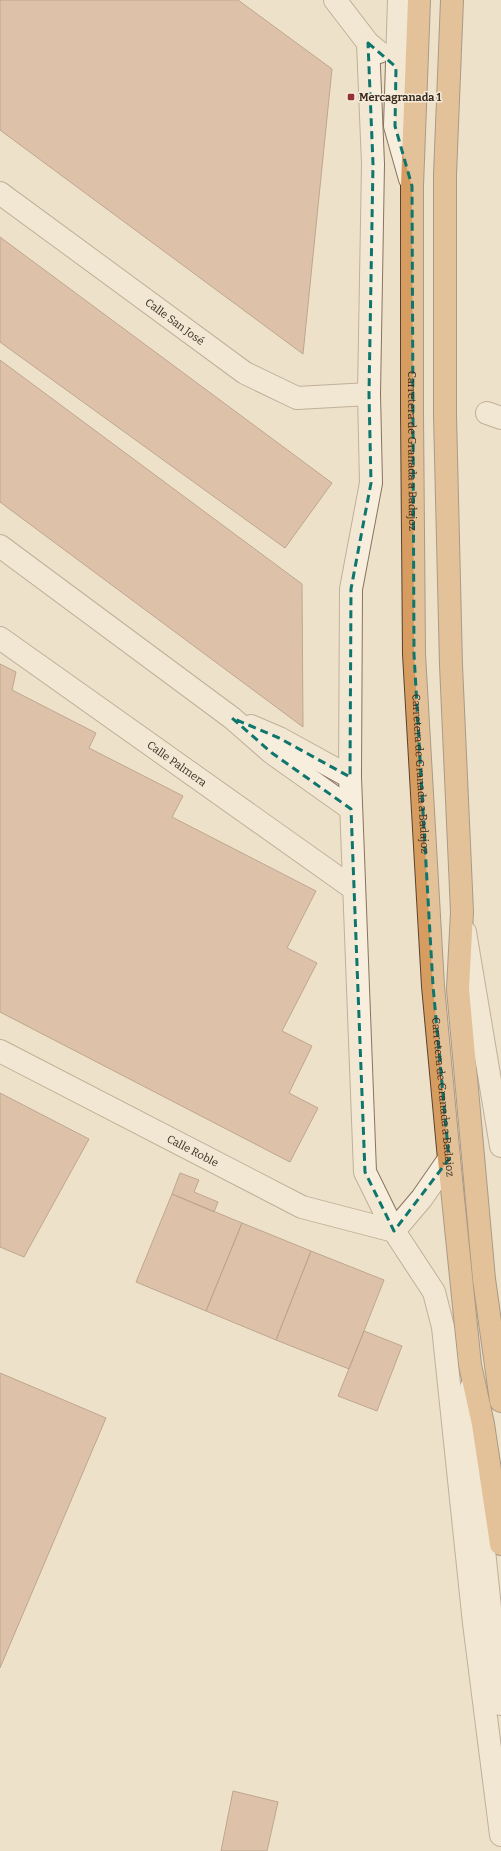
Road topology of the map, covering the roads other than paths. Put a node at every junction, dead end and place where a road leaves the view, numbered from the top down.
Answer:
1 (399, 0) edge
2 (419, 0) edge
3 (452, 0) edge
4 (334, 1) edge
5 (368, 43) junction
6 (396, 67) junction
7 (412, 186) junction
8 (0, 193) edge
9 (368, 394) junction
10 (0, 546) edge
11 (0, 638) edge
12 (232, 718) junction
13 (350, 777) junction
14 (351, 809) junction
15 (354, 889) junction
16 (462, 912) junction
17 (0, 1051) edge
18 (501, 1146) edge
19 (449, 1158) junction
20 (394, 1231) junction
21 (470, 1365) junction
22 (501, 1401) edge
23 (501, 1544) edge
24 (501, 1712) edge
25 (494, 1778) junction
26 (501, 1800) edge
27 (501, 1835) edge

1 - 6 street
2 - 7 highway, Carretera de Granada a Badajoz
3 - 16 highway
4 - 5 street
5 - 6 street
5 - 9 street
6 - 7 street
7 - 19 highway, Carretera de Granada a Badajoz
8 - 9 street, Calle San José
9 - 13 street
10 - 12 street
11 - 15 street, Calle Palmera
12 - 13 street
12 - 14 street
13 - 14 street
14 - 15 street
15 - 20 street
16 - 18 street
16 - 22 highway
17 - 20 street, Calle Roble
19 - 20 street
19 - 21 highway, Carretera de Granada a Badajoz
20 - 25 street
21 - 23 highway, Carretera de Granada a Badajoz
21 - 24 street
25 - 26 street
25 - 27 street

